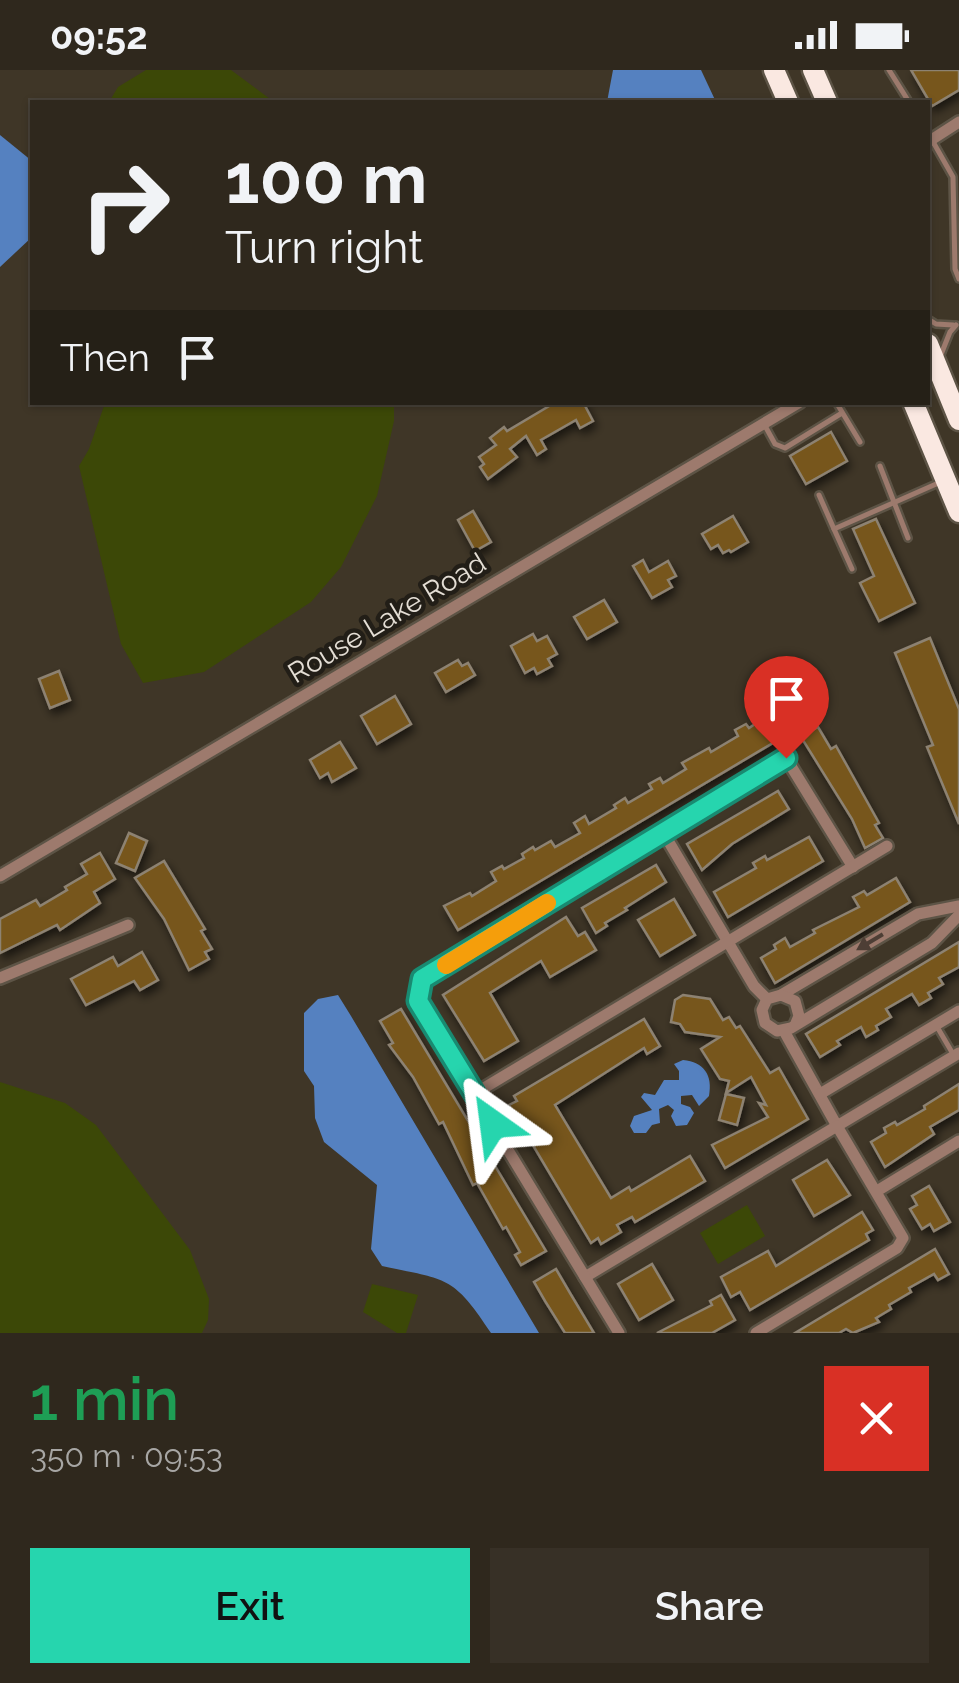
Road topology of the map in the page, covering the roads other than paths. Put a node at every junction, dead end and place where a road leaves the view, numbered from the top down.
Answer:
1 (774, 70) edge
2 (814, 70) edge
3 (890, 70) edge
4 (787, 100) edge
5 (826, 100) edge
6 (908, 100) edge
7 (959, 122) edge
8 (930, 137) edge
9 (930, 140) edge
10 (959, 279) edge
11 (930, 320) edge
12 (958, 324) edge
13 (932, 367) edge
14 (795, 405) edge
15 (838, 405) edge
16 (914, 405) edge
17 (842, 413) junction
18 (959, 420) edge
19 (764, 424) junction
20 (860, 442) dead end
21 (880, 466) dead end
22 (946, 480) junction
23 (819, 495) dead end
24 (894, 502) junction
25 (959, 512) edge
26 (834, 529) junction
27 (908, 538) dead end
28 (852, 568) dead end
29 (663, 832) junction
30 (888, 846) dead end
31 (853, 867) junction
32 (0, 876) edge
33 (959, 906) edge
34 (959, 915) edge
35 (128, 925) dead end
36 (729, 940) junction
37 (0, 978) edge
38 (782, 995) junction
39 (767, 1000) junction
40 (959, 1011) edge
41 (796, 1023) junction
42 (936, 1025) junction
43 (784, 1031) junction
44 (957, 1055) edge
45 (474, 1094) junction
46 (820, 1094) junction
47 (838, 1126) junction
48 (959, 1141) edge
49 (877, 1191) junction
50 (585, 1277) junction
51 (619, 1333) edge
52 (756, 1333) edge

1 - 4 highway
2 - 5 highway
3 - 6 lane
7 - 8 street
9 - 10 lane
11 - 12 lane
12 - 13 lane
13 - 18 highway
14 - 19 street, Rouse Lake Road
15 - 17 lane
16 - 22 highway
17 - 19 lane
17 - 20 lane
19 - 32 street, Rouse Lake Road
21 - 24 lane
22 - 24 lane
22 - 25 highway
23 - 26 lane
24 - 26 lane
24 - 27 lane
26 - 28 lane
29 - 31 street
29 - 36 street
29 - 45 street
30 - 31 street
31 - 36 street
33 -> 38 street
34 - 41 street
35 - 37 street
36 - 39 street
36 - 45 street
38 - 39 street
38 - 41 street
39 - 43 street
40 - 42 street
41 - 43 street
42 - 44 lane
42 - 46 street
43 - 46 street
44 - 47 street
45 - 50 street
46 - 47 street
47 - 49 street
47 - 50 street
48 - 49 street
49 - 52 street
50 - 51 street

